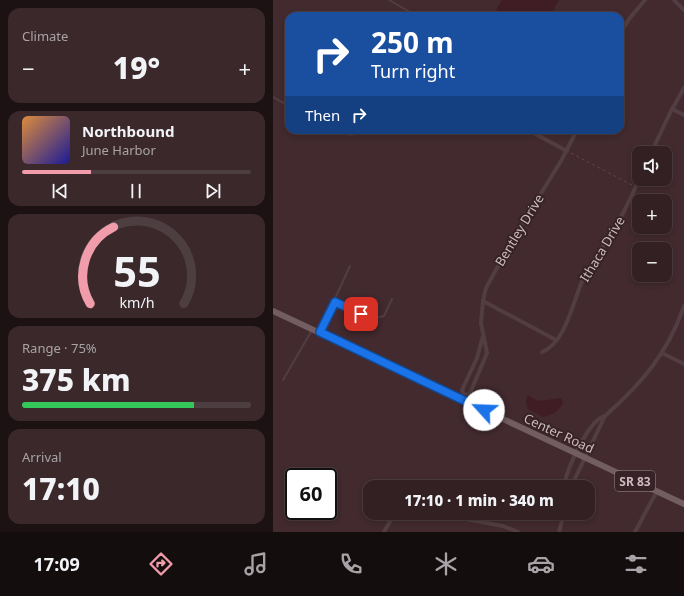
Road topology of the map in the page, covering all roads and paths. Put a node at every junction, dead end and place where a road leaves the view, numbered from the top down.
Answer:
1 (389, 0) edge
2 (645, 0) edge
3 (674, 0) edge
4 (684, 10) edge
5 (410, 12) edge
6 (624, 27) edge
7 (684, 88) edge
8 (273, 97) edge
9 (285, 104) edge
10 (672, 109) junction
11 (684, 115) edge
12 (341, 134) edge
13 (358, 134) edge
14 (536, 134) edge
15 (575, 134) edge
16 (654, 146) edge
17 (567, 150) junction
18 (636, 187) joint
19 (350, 266) dead end
20 (392, 299) dead end
21 (483, 301) junction
22 (335, 302) junction
23 (684, 306) edge
24 (273, 311) edge
25 (312, 329) junction
26 (320, 332) junction
27 (483, 336) junction
28 (556, 340) junction
29 (542, 352) dead end
30 (662, 353) junction
31 (684, 364) edge
32 (283, 380) dead end
33 (463, 397) junction
34 (605, 416) junction
35 (577, 453) junction
36 (586, 458) junction
37 (566, 480) edge
38 (575, 480) edge
39 (657, 491) junction
40 (684, 504) edge
41 (391, 520) edge
42 (471, 520) edge
43 (562, 520) edge
44 (384, 532) edge
45 (518, 532) edge
46 (559, 532) edge
47 (635, 532) edge

1 - 5 lane
2 - 6 street
3 - 4 street
7 - 10 street
8 - 9 lane
10 - 11 street
10 - 16 street
12 - 13 lane
14 - 17 street
15 - 17 street, Bentley Drive
17 - 18 path
17 - 21 street, Bentley Drive
18 - 28 street, Ithaca Drive
19 - 22 lane
20 - 22 lane
21 - 27 street, Bentley Drive
21 - 28 street
22 - 26 lane
23 - 30 street
24 - 25 main road, Center Road / SR 83
25 - 26 main road, Center Road / SR 83
25 - 32 lane
26 - 33 main road, Center Road / SR 83
27 - 33 street, Bentley Drive
27 - 33 street, Bentley Drive
28 - 29 street, Ithaca Drive
30 - 31 street
30 - 34 street
33 - 35 main road, Center Road / SR 83
34 - 35 street
34 - 36 street
35 - 36 main road, Center Road / SR 83
35 - 37 street
36 - 38 street
36 - 39 main road, Center Road / SR 83
39 - 40 main road, Center Road / SR 83
39 - 47 street
41 - 44 street
42 - 45 street
43 - 46 street

